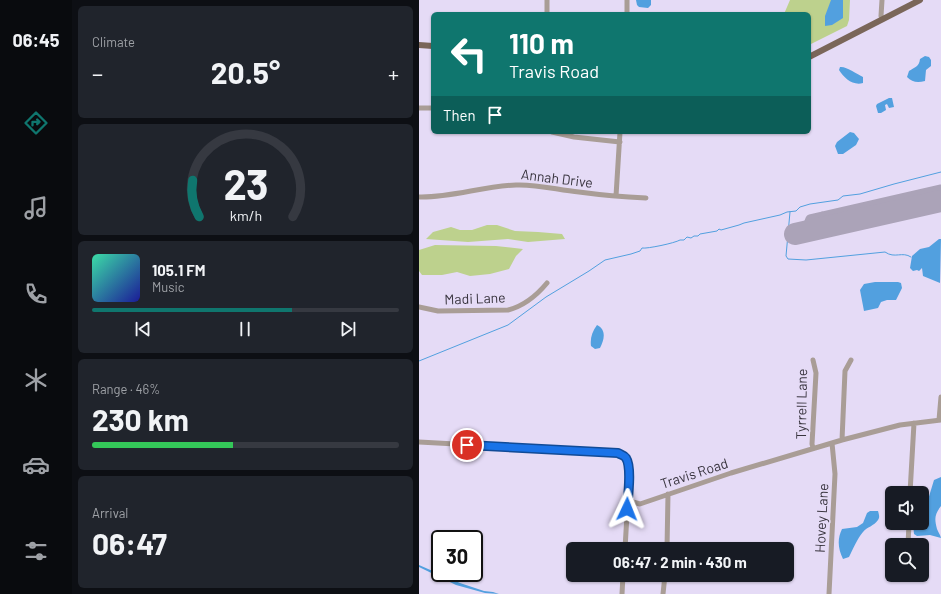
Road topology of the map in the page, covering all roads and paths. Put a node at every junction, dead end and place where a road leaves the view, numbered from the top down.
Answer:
1 (547, 0) edge
2 (627, 0) edge
3 (882, 0) edge
4 (920, 0) edge
5 (547, 12) edge
6 (627, 12) edge
7 (883, 19) junction
8 (419, 45) edge
9 (431, 46) edge
10 (811, 55) edge
11 (419, 108) edge
12 (431, 108) edge
13 (561, 134) edge
14 (620, 134) edge
15 (620, 142) junction
16 (616, 196) junction
17 (419, 197) edge
18 (646, 198) dead end
19 (547, 283) dead end
20 (419, 307) edge
21 (813, 360) dead end
22 (851, 360) dead end
23 (941, 397) edge
24 (940, 420) edge
25 (914, 423) junction
26 (842, 440) junction
27 (419, 442) edge
28 (832, 443) junction
29 (813, 448) junction
30 (910, 486) edge
31 (668, 494) junction
32 (628, 496) junction
33 (625, 542) edge
34 (667, 542) edge
35 (623, 582) edge
36 (664, 582) edge
37 (622, 594) edge
38 (663, 594) edge
39 (829, 594) edge

1 - 5 street
2 - 6 street
3 - 7 street
4 - 7 main road
7 - 10 main road
8 - 9 main road
11 - 12 street
13 - 15 street
14 - 15 street
15 - 16 street
16 - 17 street, Annah Drive
16 - 18 street, Annah Drive
19 - 20 street, Madi Lane
21 - 29 street, Tyrrell Lane
22 - 26 street
23 - 24 street
24 - 25 street, Travis Road
25 - 26 street, Travis Road
25 - 30 street
26 - 28 street, Travis Road
27 - 32 street
28 - 29 street, Travis Road
28 - 39 street, Hovey Lane
29 - 31 street, Travis Road
31 - 32 street, Travis Road
31 - 34 street
32 - 33 street
35 - 37 street
36 - 38 street

